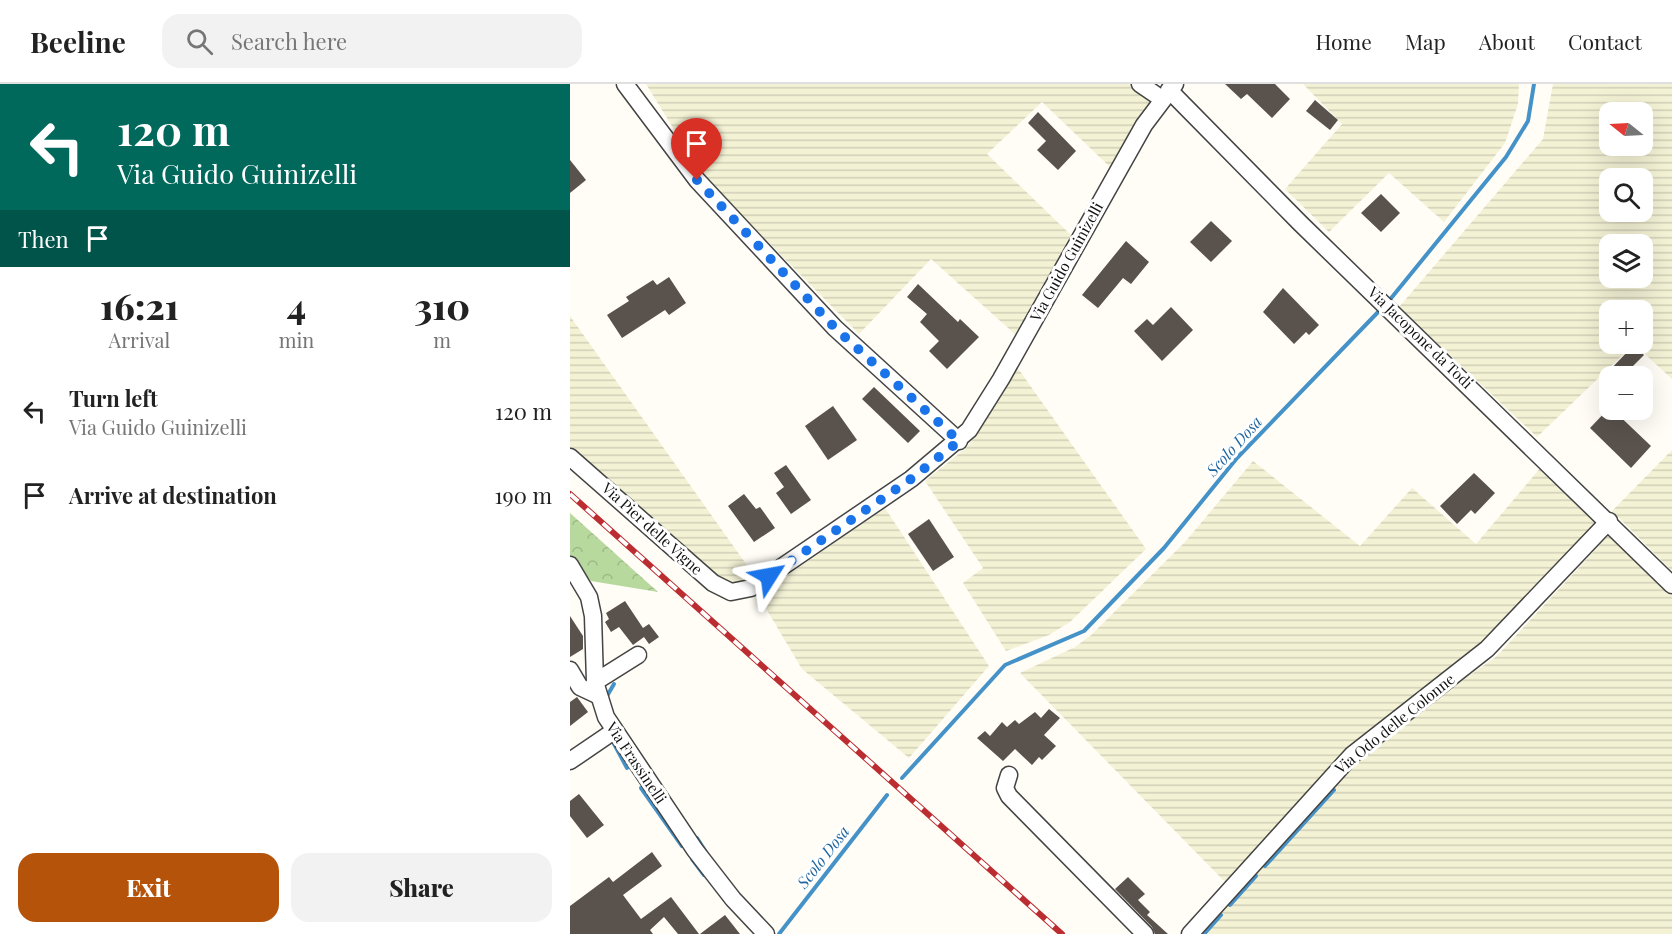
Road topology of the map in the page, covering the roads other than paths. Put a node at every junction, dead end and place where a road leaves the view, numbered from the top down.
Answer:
1 (1140, 84) edge
2 (626, 85) edge
3 (1169, 91) edge
4 (959, 441) junction
5 (570, 457) edge
6 (1609, 521) junction
7 (570, 565) edge
8 (1672, 585) edge
9 (738, 592) joint
10 (638, 655) dead end
11 (570, 670) edge
12 (596, 688) junction
13 (614, 731) junction
14 (570, 761) edge
15 (1009, 776) dead end
16 (764, 932) edge
17 (1144, 934) edge
18 (1190, 934) edge

1 - 3 street, Via Jacopone da Todi
2 - 4 street
3 - 4 street, Via Guido Guinizelli
3 - 6 street, Via Jacopone da Todi
4 - 9 street, Via Guido Guinizelli
5 - 9 street, Via Pier delle Vigne
6 - 8 street, Via Jacopone da Todi
6 - 18 street, Via Odo delle Colonne
7 - 12 street, Via Frassinelli
10 - 12 street
11 - 12 street
12 - 13 street, Via Frassinelli
13 - 14 street
13 - 16 street, Via Frassinelli
15 - 17 street

